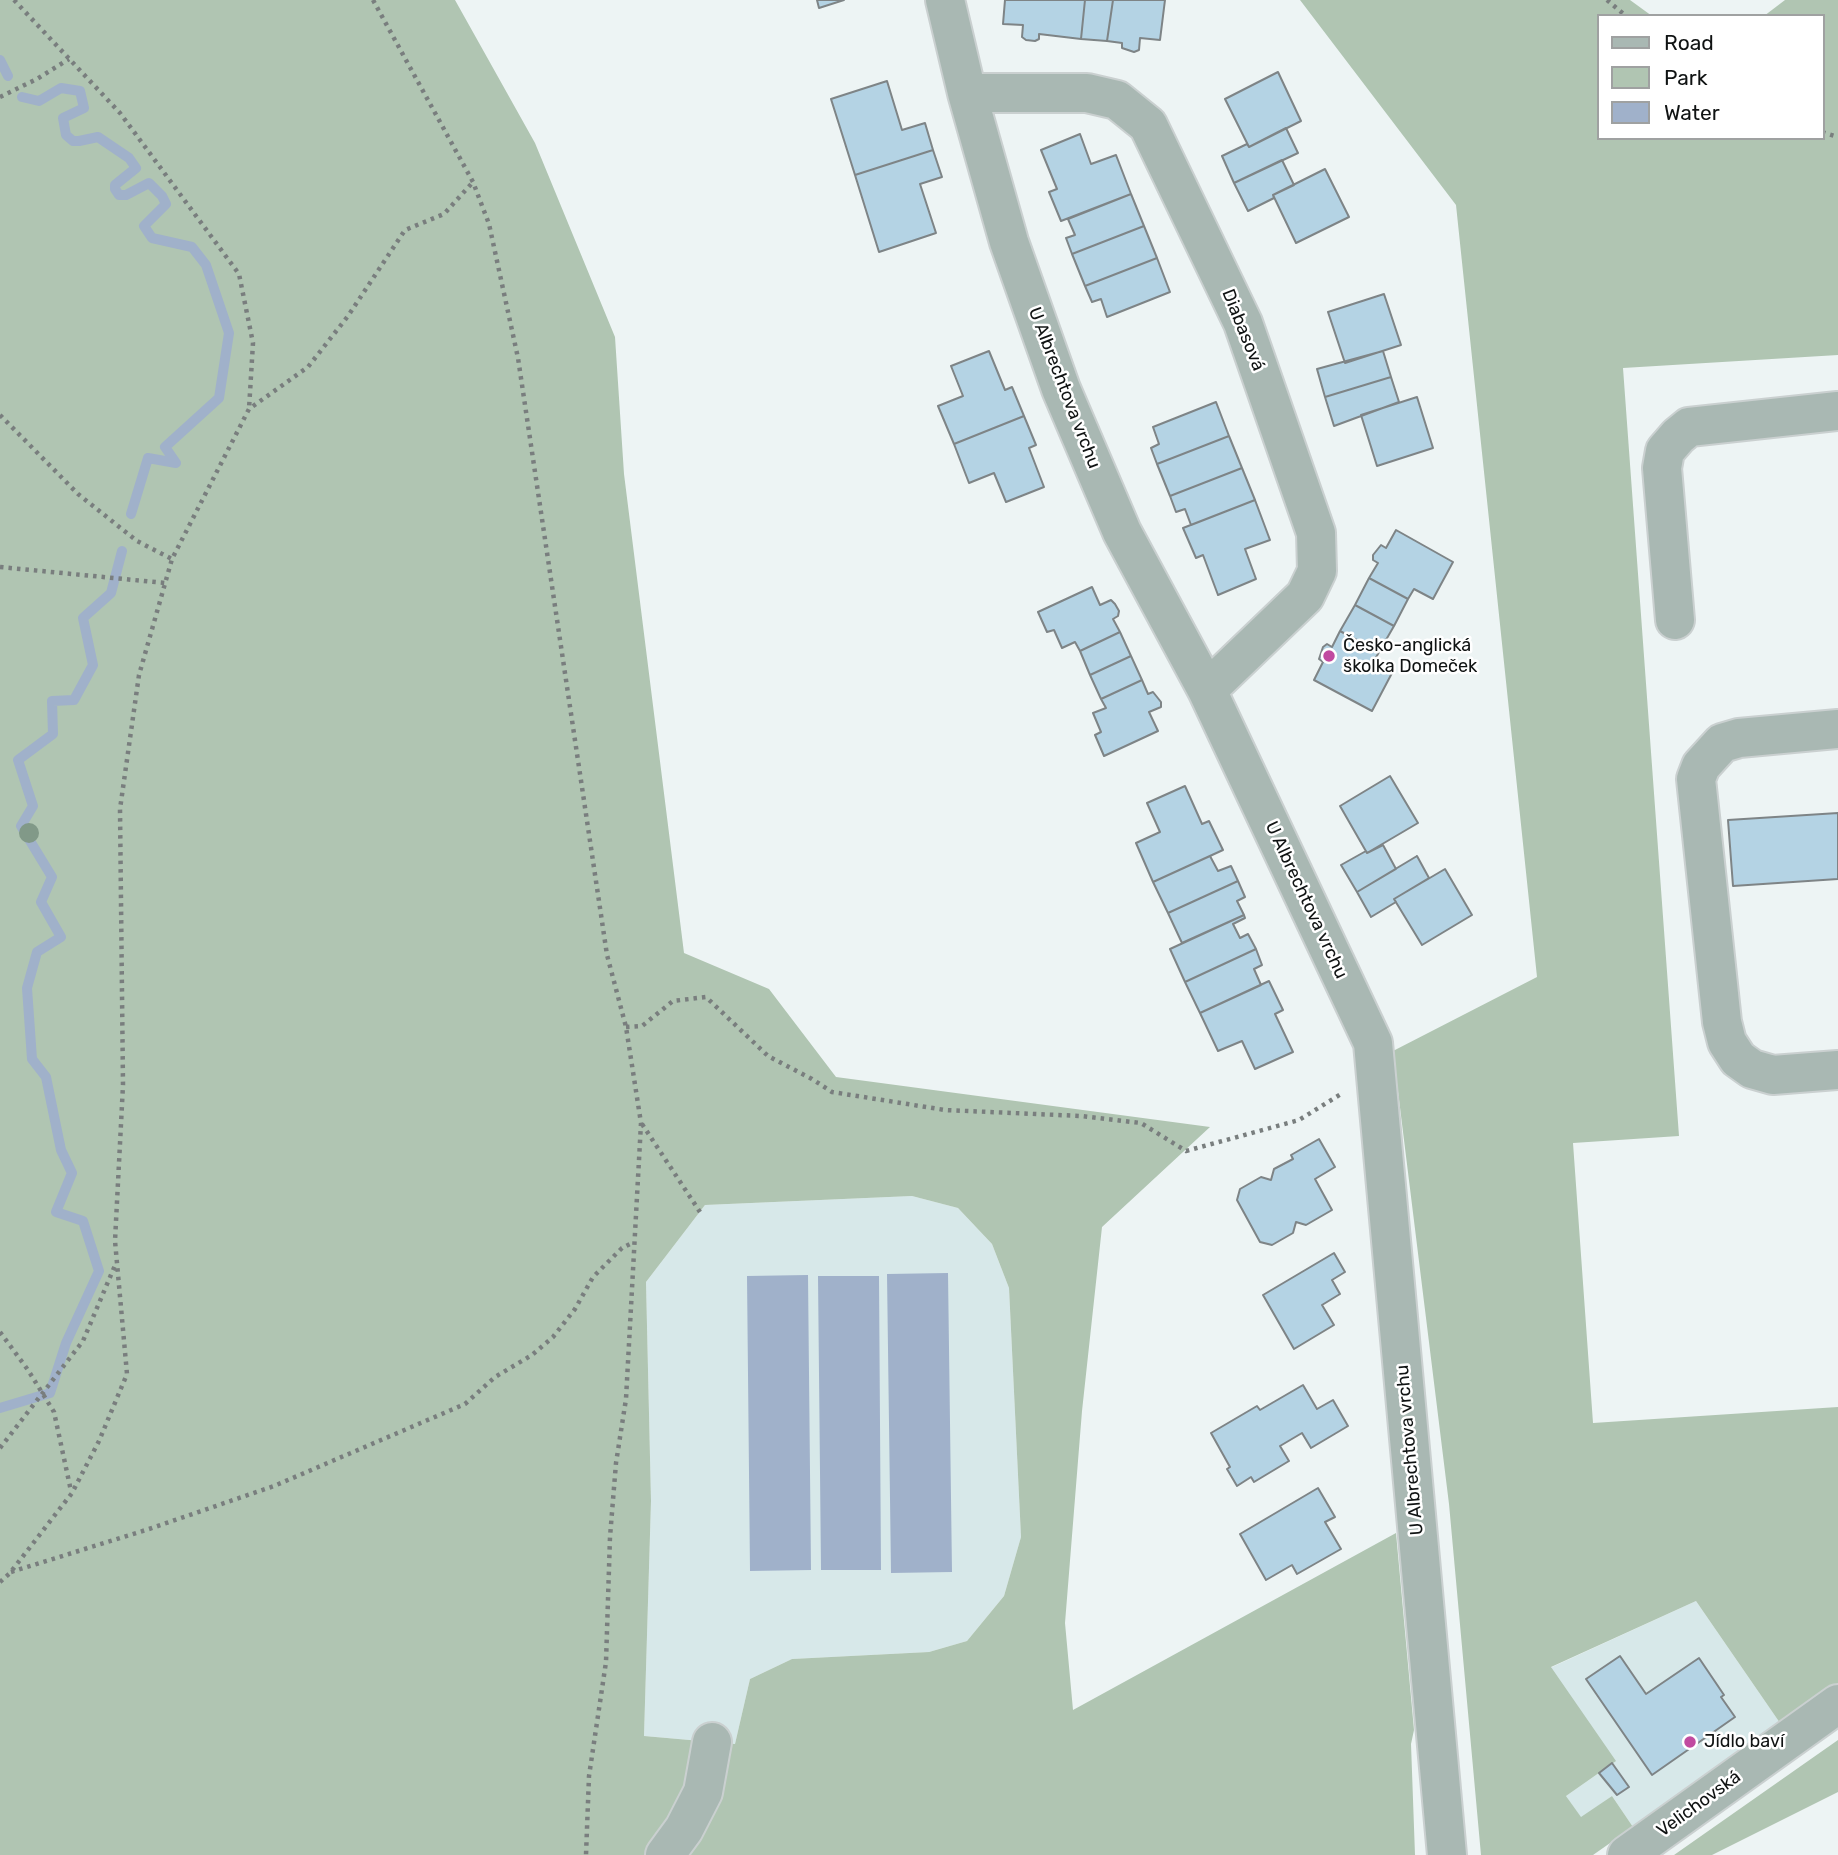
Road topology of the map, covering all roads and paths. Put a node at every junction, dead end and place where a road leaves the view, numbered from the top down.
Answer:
1 (14, 0) edge
2 (373, 0) edge
3 (945, 0) edge
4 (1607, 0) edge
5 (1624, 14) edge
6 (69, 59) junction
7 (967, 93) junction
8 (0, 97) edge
9 (473, 182) junction
10 (249, 409) junction
11 (1838, 411) edge
12 (0, 415) edge
13 (172, 559) junction
14 (0, 567) edge
15 (165, 583) junction
16 (1675, 620) dead end
17 (1207, 690) junction
18 (1838, 729) edge
19 (626, 1027) junction
20 (1838, 1070) edge
21 (1375, 1073) junction
22 (641, 1124) junction
23 (700, 1212) dead end
24 (634, 1242) junction
25 (116, 1262) junction
26 (0, 1332) edge
27 (43, 1392) junction
28 (0, 1448) edge
29 (72, 1493) junction
30 (10, 1573) junction
31 (0, 1582) edge
32 (1838, 1704) edge
33 (712, 1742) dead end
34 (586, 1855) edge
35 (665, 1855) edge
36 (1447, 1855) edge
37 (1628, 1855) edge

1 - 6 path
2 - 9 path
3 - 7 street, U Albrechtova vrchu
4 - 5 path
6 - 8 path
6 - 10 path
7 - 17 street, U Albrechtova vrchu
7 - 17 street, Diabasová
9 - 10 path
9 - 19 path
10 - 13 path
11 - 16 street
12 - 13 path
13 - 15 path
14 - 15 path
15 - 25 path
17 - 21 street, U Albrechtova vrchu
18 - 20 street
19 - 21 path
19 - 22 path
21 - 36 street, U Albrechtova vrchu
22 - 23 path
22 - 24 path
24 - 30 path
24 - 34 path
25 - 27 path
25 - 29 path
26 - 27 path
27 - 28 path
27 - 29 path
29 - 30 path
30 - 31 path
32 - 37 street, Velichovská
33 - 35 street

